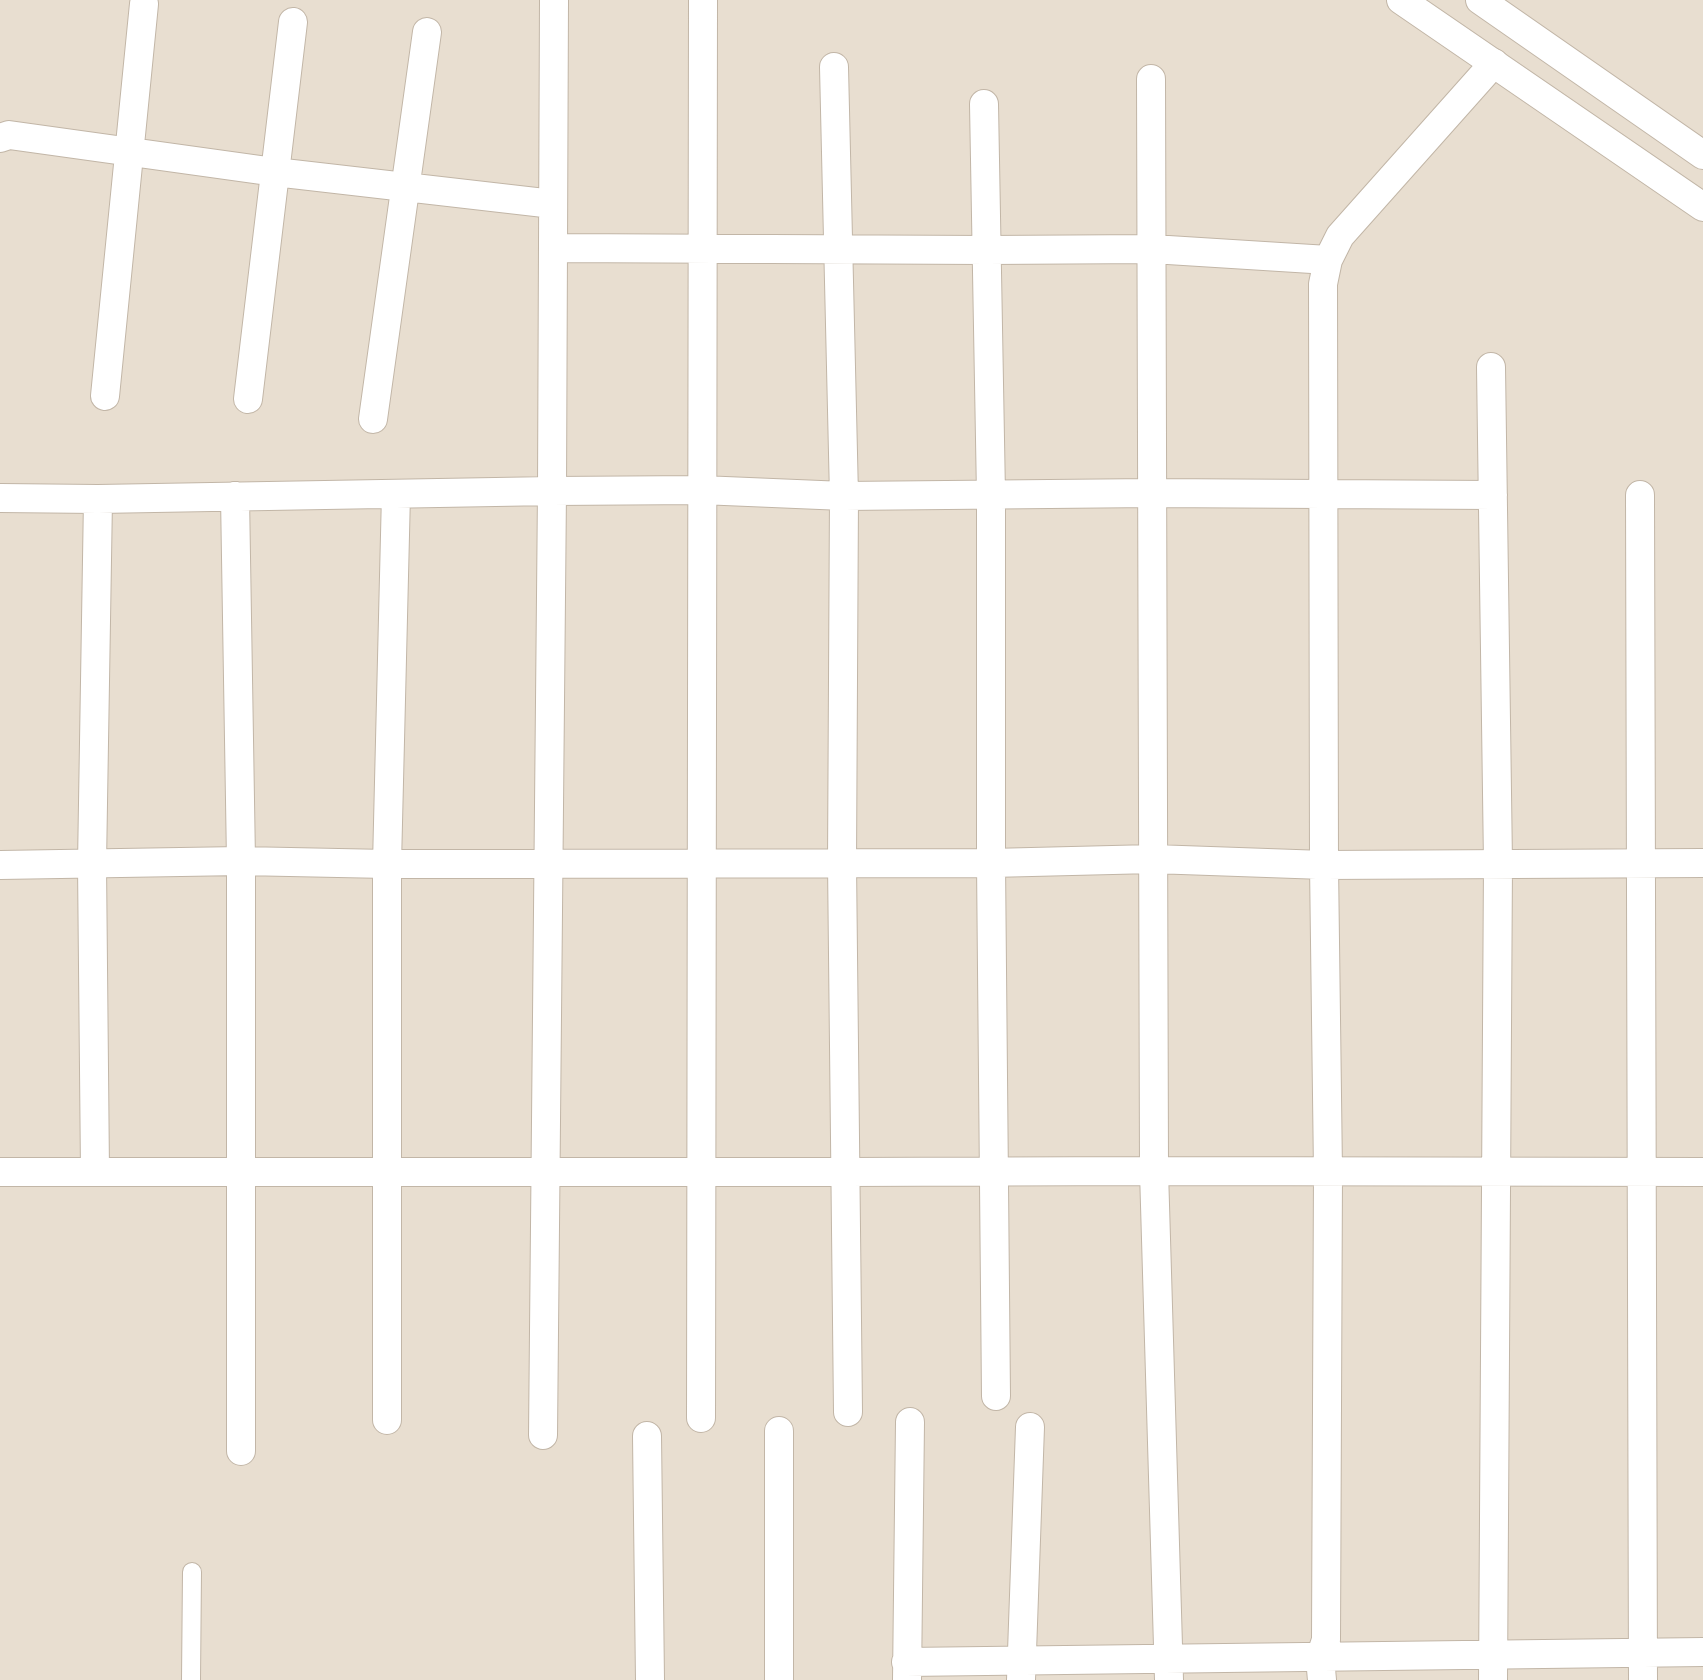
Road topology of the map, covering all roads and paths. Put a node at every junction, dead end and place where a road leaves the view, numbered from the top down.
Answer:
1 (554, 0) edge
2 (703, 0) edge
3 (1401, 0) edge
4 (1480, 0) edge
5 (144, 4) dead end
6 (293, 22) dead end
7 (427, 32) dead end
8 (1494, 63) junction
9 (834, 67) dead end
10 (1151, 79) dead end
11 (984, 104) dead end
12 (0, 138) edge
13 (130, 152) junction
14 (1703, 155) edge
15 (275, 172) junction
16 (405, 188) junction
17 (553, 204) junction
18 (1703, 207) edge
19 (553, 248) junction
20 (702, 248) junction
21 (838, 249) junction
22 (1152, 249) junction
23 (987, 250) junction
24 (1328, 260) junction
25 (1491, 367) dead end
26 (105, 396) dead end
27 (248, 399) dead end
28 (373, 419) dead end
29 (701, 490) junction
30 (552, 491) junction
31 (1152, 493) junction
32 (1323, 493) junction
33 (396, 494) junction
34 (991, 495) junction
35 (1493, 495) junction
36 (1640, 495) dead end
37 (235, 496) junction
38 (844, 496) junction
39 (0, 498) edge
40 (98, 499) junction
41 (1153, 859) junction
42 (241, 861) junction
43 (842, 863) junction
44 (991, 863) junction
45 (1498, 863) junction
46 (1640, 863) junction
47 (1703, 863) edge
48 (92, 864) junction
49 (387, 864) junction
50 (548, 864) junction
51 (702, 864) junction
52 (0, 865) edge
53 (1324, 865) junction
54 (1154, 1171) junction
55 (0, 1172) edge
56 (95, 1172) junction
57 (242, 1172) junction
58 (387, 1172) junction
59 (546, 1172) junction
60 (701, 1172) junction
61 (845, 1172) junction
62 (994, 1172) junction
63 (1328, 1172) junction
64 (1497, 1172) junction
65 (1641, 1172) junction
66 (1703, 1172) edge
67 (996, 1396) dead end
68 (848, 1412) dead end
69 (701, 1418) dead end
70 (387, 1420) dead end
71 (910, 1422) dead end
72 (1030, 1427) dead end
73 (779, 1432) dead end
74 (543, 1435) dead end
75 (647, 1436) dead end
76 (241, 1451) dead end
77 (192, 1572) dead end
78 (1703, 1652) edge
79 (1643, 1653) junction
80 (1493, 1668) edge
81 (1321, 1669) edge
82 (1169, 1670) edge
83 (906, 1671) edge
84 (1022, 1671) edge
85 (191, 1680) edge
86 (650, 1680) edge
87 (779, 1680) edge
88 (1642, 1680) edge

1 - 17 street
2 - 20 street
3 - 8 street
4 - 14 street
5 - 13 street
6 - 15 street
7 - 16 street
8 - 18 street
8 - 24 street
9 - 21 street
10 - 22 street
11 - 23 street
12 - 13 street
13 - 15 street
13 - 26 street
15 - 16 street
15 - 27 street
16 - 17 street
16 - 28 street
17 - 19 street
19 - 20 street
19 - 30 street
20 - 21 street
20 - 29 street
21 - 23 street
21 - 38 street
22 - 23 street
22 - 24 street
22 - 31 street
23 - 34 street
24 - 32 street
25 - 35 street
29 - 30 street
29 - 38 street
29 - 51 street
30 - 33 street
30 - 50 street
31 - 32 street
31 - 34 street
31 - 41 street
32 - 35 street
32 - 53 street
33 - 37 street
33 - 49 street
34 - 38 street
34 - 44 street
35 - 45 street
36 - 46 street
37 - 40 street
37 - 42 street
38 - 43 street
39 - 40 street
40 - 48 street
41 - 44 street
41 - 53 street
41 - 54 street
42 - 48 street
42 - 49 street
42 - 57 street
43 - 44 street
43 - 51 street
43 - 61 street
44 - 62 street
45 - 46 street
45 - 53 street
45 - 64 street
46 - 47 street
46 - 65 street
48 - 52 street
48 - 56 street
49 - 50 street
49 - 58 street
50 - 51 street
50 - 59 street
51 - 60 street
53 - 63 street
54 - 62 street
54 - 63 street
54 - 82 street
55 - 56 street
56 - 57 street
57 - 58 street
57 - 76 street
58 - 59 street
58 - 70 street
59 - 60 street
59 - 74 street
60 - 61 street
60 - 69 street
61 - 62 street
61 - 68 street
62 - 67 street
63 - 64 street
63 - 81 street
64 - 65 street
64 - 80 street
65 - 66 street
65 - 79 street
71 - 83 street
72 - 84 street
73 - 87 street
75 - 86 street
77 - 85 lane
78 - 79 street
79 - 80 street
79 - 88 street
80 - 81 street
81 - 82 street
82 - 84 street
83 - 84 street

